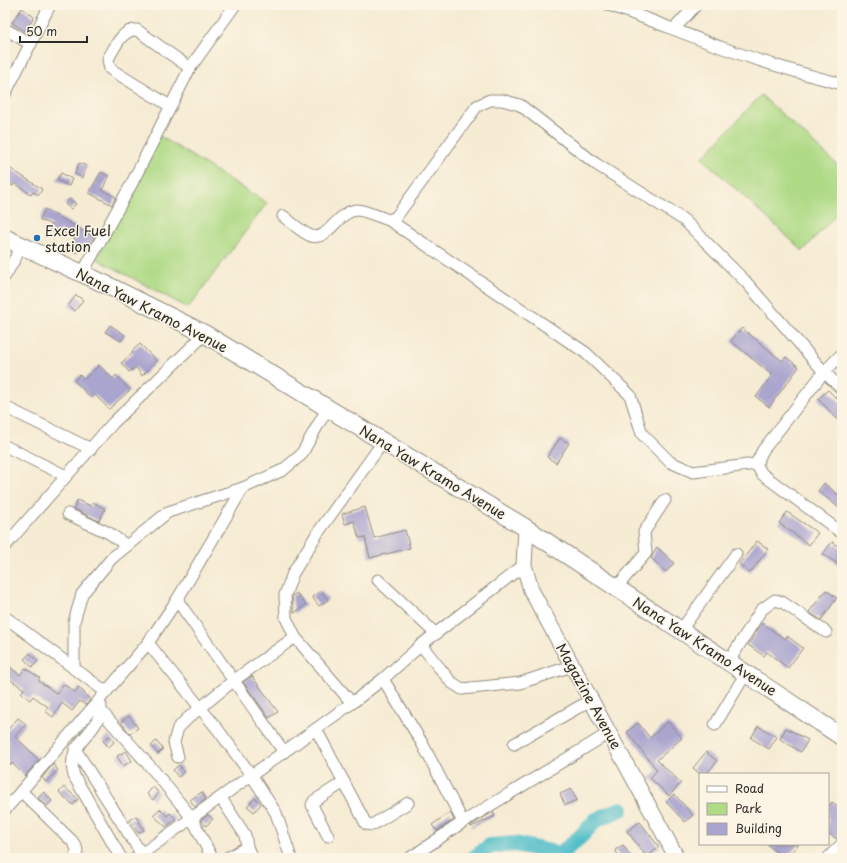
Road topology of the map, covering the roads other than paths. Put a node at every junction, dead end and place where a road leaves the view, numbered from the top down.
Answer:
1 (50, 5) edge
2 (235, 5) edge
3 (609, 5) edge
4 (696, 5) edge
5 (675, 28) junction
6 (5, 30) edge
7 (31, 44) junction
8 (190, 68) junction
9 (842, 84) edge
10 (5, 94) edge
11 (170, 106) junction
12 (283, 216) dead end
13 (389, 220) junction
14 (5, 238) edge
15 (22, 246) junction
16 (82, 274) junction
17 (5, 276) edge
18 (205, 334) junction
19 (842, 354) edge
20 (824, 372) junction
21 (842, 389) edge
22 (5, 407) edge
23 (327, 409) junction
24 (383, 442) junction
25 (5, 446) edge
26 (91, 449) junction
27 (756, 464) junction
28 (66, 476) junction
29 (243, 488) junction
30 (665, 500) dead end
31 (68, 514) dead end
32 (526, 528) junction
33 (842, 533) edge
34 (5, 546) edge
35 (127, 546) junction
36 (736, 554) dead end
37 (524, 565) junction
38 (378, 580) dead end
39 (616, 588) junction
40 (177, 600) junction
41 (5, 617) edge
42 (681, 630) junction
43 (826, 632) dead end
44 (436, 634) junction
45 (295, 637) junction
46 (148, 643) junction
47 (421, 646) junction
48 (729, 661) junction
49 (572, 666) junction
50 (74, 669) junction
51 (746, 673) junction
52 (383, 679) junction
53 (233, 681) junction
54 (104, 695) junction
55 (591, 700) junction
56 (352, 703) junction
57 (200, 708) junction
58 (101, 711) junction
59 (714, 725) dead end
60 (316, 729) junction
61 (609, 733) junction
62 (842, 737) edge
63 (514, 744) dead end
64 (75, 749) junction
65 (284, 752) junction
66 (178, 757) dead end
67 (252, 776) junction
68 (344, 782) junction
69 (21, 791) junction
70 (221, 798) junction
71 (408, 803) dead end
72 (5, 810) edge
73 (192, 818) junction
74 (463, 822) junction
75 (328, 836) dead end
76 (842, 844) edge
77 (247, 847) junction
78 (138, 856) edge
79 (74, 858) edge
80 (121, 858) edge
81 (212, 858) edge
82 (227, 858) edge
83 (252, 858) edge
84 (291, 858) edge
85 (410, 858) edge
86 (678, 858) edge
87 (828, 858) edge

1 - 7 street
2 - 8 street
3 - 5 street
4 - 5 street
5 - 9 street
6 - 7 street
7 - 10 street
8 - 11 street
8 - 11 street
11 - 16 street
12 - 13 street
13 - 20 street
13 - 27 street
14 - 15 main road, Nana Yaw Kramo Avenue
15 - 16 main road, Nana Yaw Kramo Avenue
15 - 17 street
16 - 18 main road, Nana Yaw Kramo Avenue
18 - 23 main road, Nana Yaw Kramo Avenue
18 - 26 street
19 - 20 street
20 - 21 street
20 - 27 street
22 - 26 street
23 - 24 main road, Nana Yaw Kramo Avenue
23 - 29 street
24 - 32 main road, Nana Yaw Kramo Avenue
24 - 45 street
25 - 28 street
26 - 28 street
27 - 33 street
28 - 34 street
29 - 35 street
29 - 40 street
30 - 39 street
31 - 35 street
32 - 37 street, Magazine Avenue
32 - 39 main road, Nana Yaw Kramo Avenue
35 - 50 street
36 - 42 street
37 - 44 street
37 - 49 street, Magazine Avenue
38 - 44 street
39 - 42 main road, Nana Yaw Kramo Avenue
40 - 46 street
40 - 53 street
41 - 50 street
42 - 48 main road, Nana Yaw Kramo Avenue
43 - 48 street
44 - 47 street
45 - 53 street
45 - 56 street
46 - 54 street
46 - 57 street
47 - 49 street
47 - 52 street
48 - 51 main road, Nana Yaw Kramo Avenue
49 - 55 street, Magazine Avenue
50 - 54 street
51 - 59 street
51 - 62 main road, Nana Yaw Kramo Avenue
52 - 56 street
52 - 74 street
53 - 57 street
53 - 65 street
54 - 58 street
54 - 69 street
55 - 61 street, Magazine Avenue
55 - 63 street
56 - 60 street
57 - 66 street
57 - 67 street
58 - 64 street
58 - 73 street
60 - 65 street
60 - 68 street
61 - 74 street
61 - 86 street, Magazine Avenue
64 - 78 street
64 - 80 street
65 - 67 street
67 - 70 street
67 - 84 street
68 - 71 street
68 - 75 street
69 - 72 street
69 - 79 street
70 - 73 street
70 - 77 street
73 - 78 street
73 - 81 street
74 - 85 street
76 - 87 street
77 - 82 street
77 - 83 street

